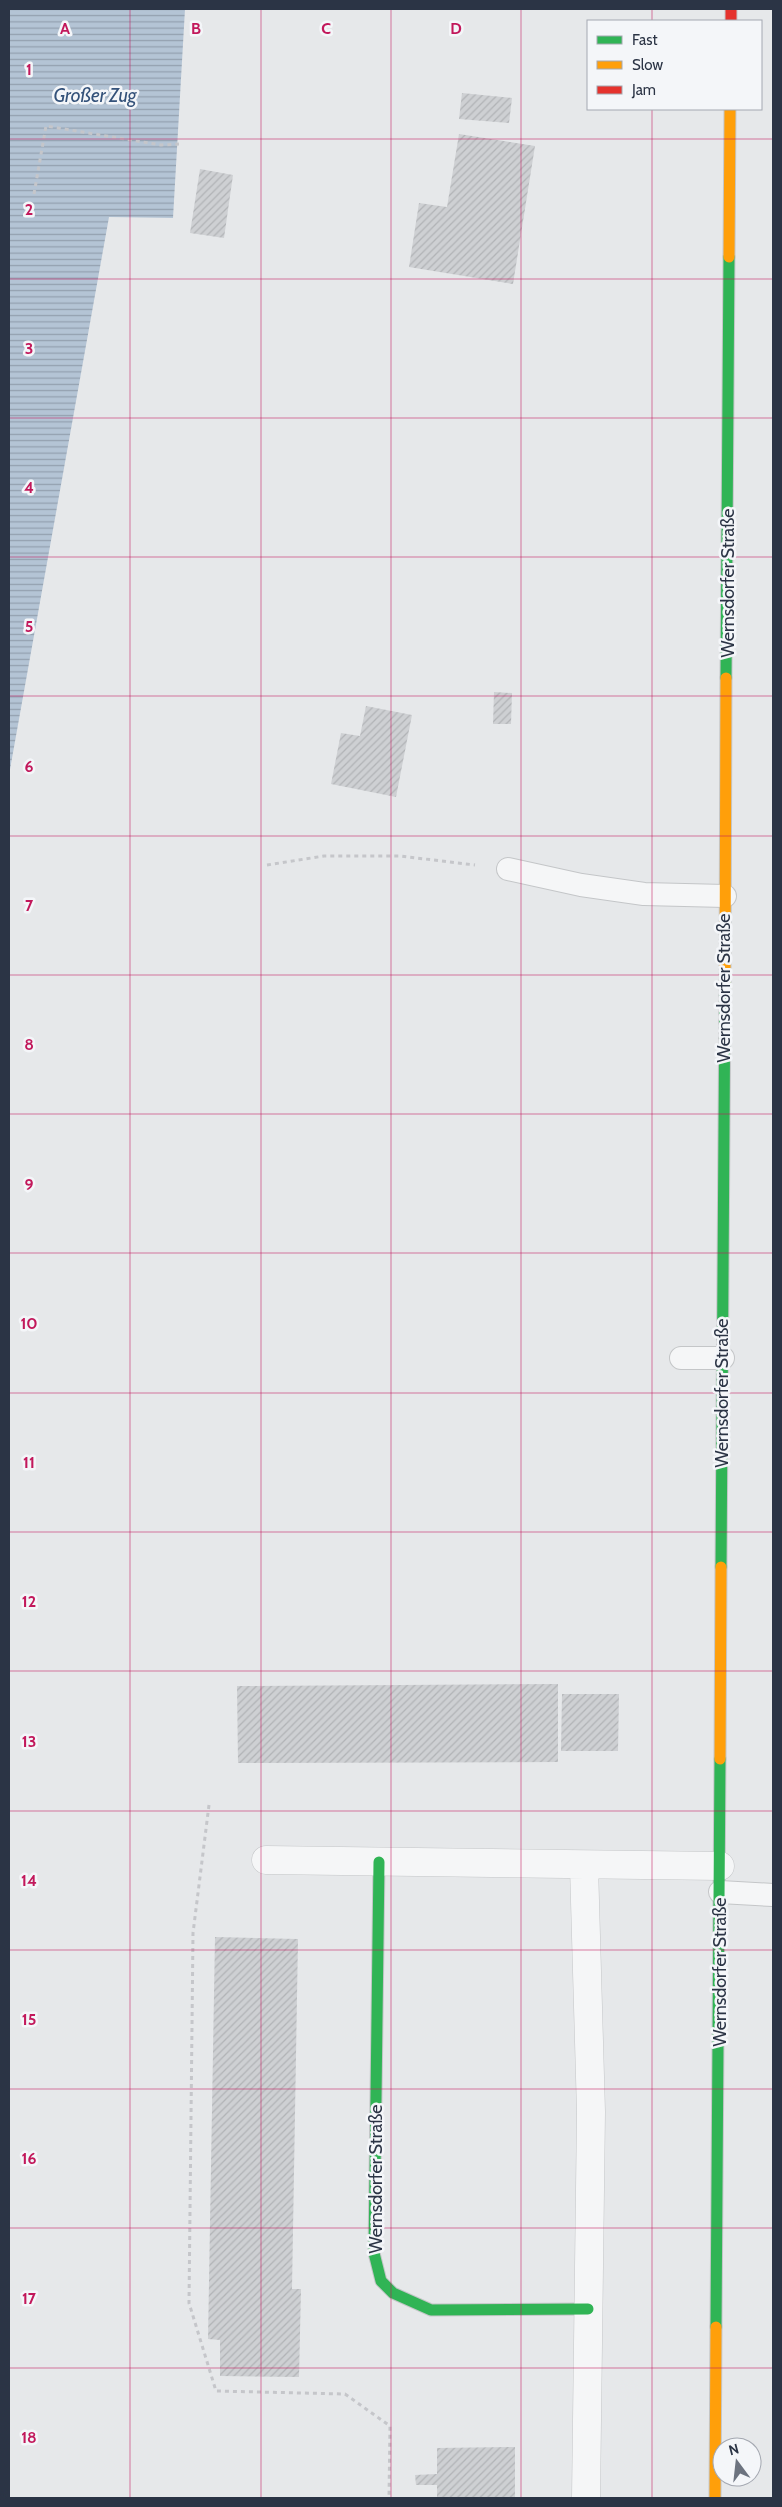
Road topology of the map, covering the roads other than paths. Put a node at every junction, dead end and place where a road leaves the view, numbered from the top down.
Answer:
1 (730, 110) edge
2 (508, 869) road end
3 (725, 896) junction
4 (681, 1358) dead end
5 (723, 1358) junction
6 (266, 1860) dead end
7 (379, 1862) junction
8 (584, 1866) junction
9 (720, 1880) junction
10 (773, 1895) edge
11 (588, 2310) junction
12 (586, 2498) edge
13 (715, 2498) edge

1 - 3 main road, Wernsdorfer Straße
2 - 3 lane
3 - 5 main road, Wernsdorfer Straße
4 - 5 lane
5 - 9 main road, Wernsdorfer Straße
6 - 7 street
7 - 8 street
7 - 11 main road, Wernsdorfer Straße
8 - 9 street
8 - 11 street
9 - 10 lane
9 - 13 main road, Wernsdorfer Straße
11 - 12 street

